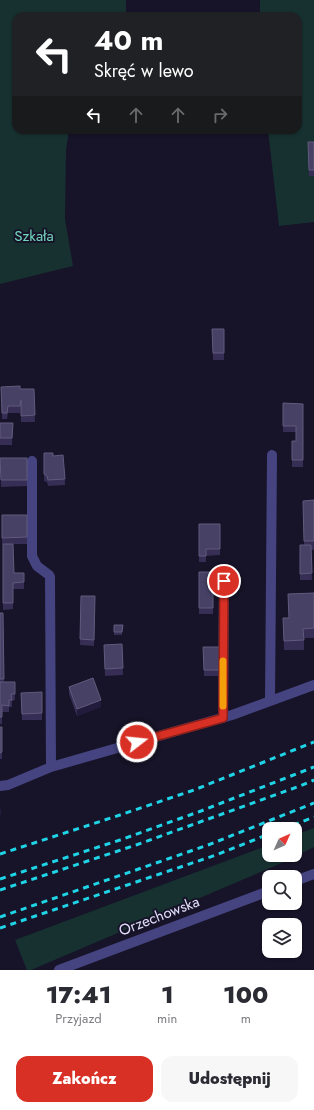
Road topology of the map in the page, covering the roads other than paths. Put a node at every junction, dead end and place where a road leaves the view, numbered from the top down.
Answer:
1 (272, 455) dead end
2 (32, 461) dead end
3 (224, 581) dead end
4 (314, 685) edge
5 (270, 701) junction
6 (223, 718) junction
7 (51, 767) junction
8 (0, 786) edge
9 (314, 874) edge
10 (302, 878) edge
11 (262, 894) edge
12 (83, 966) edge
13 (59, 970) edge

1 - 5 street
2 - 7 street
3 - 6 street
4 - 5 street
5 - 6 street
6 - 7 street
7 - 8 street
9 - 10 street
11 - 12 street, Orzechowska
12 - 13 street, Orzechowska

